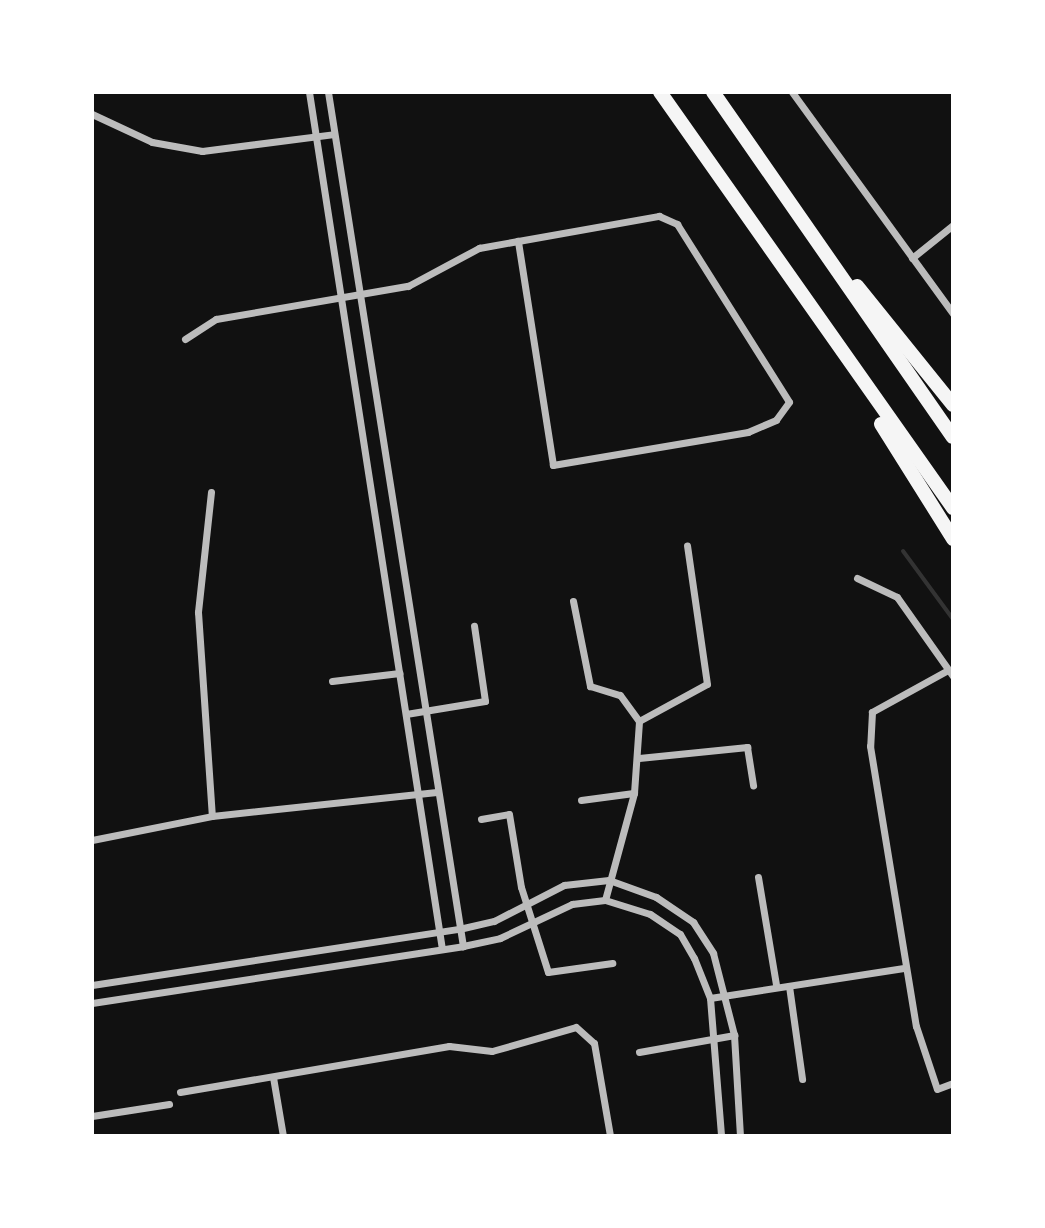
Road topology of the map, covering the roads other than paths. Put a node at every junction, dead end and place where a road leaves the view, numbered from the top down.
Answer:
1 (309, 92) edge
2 (328, 92) edge
3 (660, 92) edge
4 (713, 92) edge
5 (792, 92) edge
6 (92, 114) edge
7 (334, 134) junction
8 (316, 138) junction
9 (784, 195) junction
10 (953, 225) edge
11 (518, 241) junction
12 (912, 258) junction
13 (361, 297) junction
14 (343, 301) junction
15 (953, 314) edge
16 (185, 339) dead end
17 (834, 344) junction
18 (953, 405) edge
19 (953, 437) edge
20 (211, 492) dead end
21 (953, 508) edge
22 (953, 539) edge
23 (687, 545) dead end
24 (857, 578) dead end
25 (573, 601) dead end
26 (474, 626) dead end
27 (400, 673) junction
28 (950, 673) edge
29 (332, 681) dead end
30 (424, 712) junction
31 (406, 714) junction
32 (639, 721) junction
33 (639, 758) junction
34 (753, 786) dead end
35 (437, 792) junction
36 (418, 793) junction
37 (634, 793) junction
38 (581, 800) dead end
39 (212, 816) junction
40 (481, 819) dead end
41 (92, 840) edge
42 (758, 877) dead end
43 (609, 880) junction
44 (605, 900) junction
45 (527, 905) junction
46 (534, 921) junction
47 (459, 929) junction
48 (440, 932) junction
49 (463, 946) junction
50 (442, 949) junction
51 (612, 963) dead end
52 (904, 968) junction
53 (92, 985) edge
54 (776, 985) junction
55 (789, 986) junction
56 (727, 994) junction
57 (710, 998) junction
58 (92, 1003) edge
59 (734, 1035) junction
60 (715, 1038) junction
61 (639, 1052) dead end
62 (273, 1077) junction
63 (802, 1079) dead end
64 (953, 1083) edge
65 (180, 1092) dead end
66 (169, 1104) dead end
67 (92, 1116) edge
68 (283, 1136) edge
69 (610, 1136) edge
70 (721, 1136) edge
71 (740, 1136) edge

1 - 8 street
2 - 7 street
3 - 17 highway
4 - 9 highway
5 - 12 street
6 - 8 street
7 - 8 street
7 - 13 street
8 - 14 street
9 - 18 highway
9 - 19 highway
10 - 12 street
11 - 11 street
11 - 13 street
12 - 15 street
13 - 14 street
13 - 30 street
14 - 16 street
14 - 27 street
17 - 21 highway
17 - 22 highway
20 - 39 street
23 - 32 street
24 - 28 street
25 - 32 street
26 - 30 street
27 - 29 street
27 - 31 street
28 - 52 street
30 - 31 street
30 - 35 street
31 - 36 street
32 - 33 street
33 - 34 street
33 - 37 street
35 - 36 street
35 - 47 street
36 - 39 street
36 - 48 street
37 - 38 street
37 - 43 street
39 - 41 street
40 - 45 street
42 - 54 street
43 - 44 street
43 - 45 street
43 - 56 street
44 - 46 street
44 - 57 street
45 - 46 street
45 - 47 street
46 - 49 street
46 - 51 street
47 - 48 street
47 - 49 street
48 - 50 street
48 - 53 street
49 - 50 street
50 - 58 street
52 - 55 street
52 - 64 street
54 - 55 street
54 - 56 street
55 - 63 street
56 - 57 street
56 - 59 street
57 - 60 street
59 - 60 street
59 - 71 street
60 - 61 street
60 - 70 street
62 - 65 street
62 - 68 street
62 - 69 street
66 - 67 street

